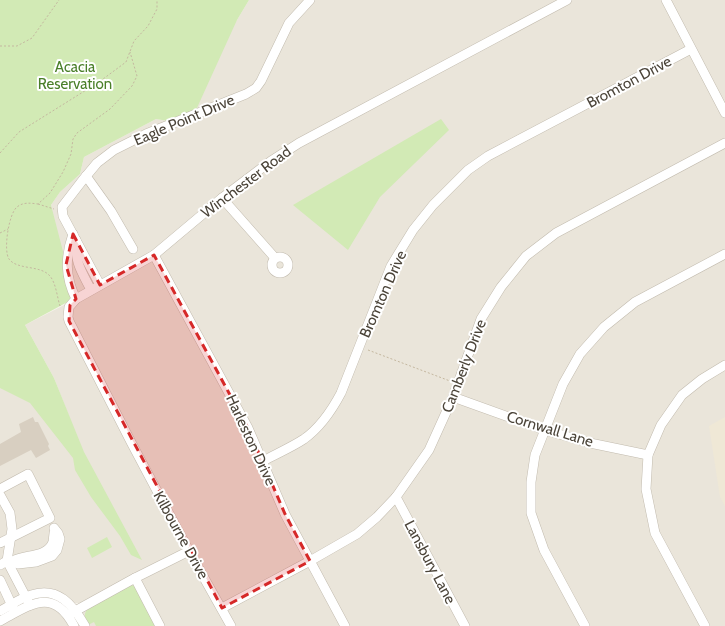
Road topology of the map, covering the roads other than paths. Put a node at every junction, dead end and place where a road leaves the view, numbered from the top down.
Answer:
1 (310, 0) edge
2 (567, 0) edge
3 (666, 0) edge
4 (691, 49) junction
5 (725, 113) edge
6 (725, 143) edge
7 (86, 176) junction
8 (222, 198) junction
9 (75, 237) junction
10 (133, 249) dead end
11 (725, 254) edge
12 (154, 255) junction
13 (275, 258) dead end
14 (100, 285) junction
15 (91, 290) junction
16 (76, 299) junction
17 (725, 365) edge
18 (453, 397) junction
19 (545, 430) junction
20 (648, 455) junction
21 (263, 461) junction
22 (0, 489) edge
23 (0, 495) edge
24 (396, 497) junction
25 (54, 529) dead end
26 (11, 537) junction
27 (0, 543) edge
28 (189, 551) junction
29 (310, 561) junction
30 (7, 563) edge
31 (135, 578) junction
32 (0, 580) edge
33 (28, 601) junction
34 (14, 608) junction
35 (222, 608) junction
36 (0, 611) edge
37 (72, 613) junction
38 (0, 621) edge
39 (74, 626) edge
40 (85, 626) edge
41 (160, 626) edge
42 (231, 626) edge
43 (345, 626) edge
44 (465, 626) edge
45 (584, 626) edge
46 (705, 626) edge

1 - 7 street, Eagle Point Drive
2 - 8 street, Winchester Road
3 - 4 street
4 - 5 street
4 - 21 street, Bromton Drive
6 - 18 street, Camberly Drive
7 - 9 street, Eagle Point Drive
7 - 10 street
8 - 12 street, Winchester Road
8 - 13 street
9 - 14 street
9 - 15 street
9 - 16 street
11 - 19 street
12 - 14 street, Winchester Road
12 - 21 street, Harleston Drive
14 - 15 street, Winchester Road
15 - 16 street, Winchester Road
16 - 28 street, Kilbourne Drive
17 - 20 street
18 - 19 street, Cornwall Lane
18 - 24 street, Camberly Drive
19 - 20 street, Cornwall Lane
19 - 45 street
20 - 46 street
21 - 29 street, Harleston Drive
22 - 26 street
23 - 26 street
24 - 29 street, Camberly Drive
24 - 44 street, Lansbury Lane
25 - 30 street
26 - 27 street
26 - 30 street
28 - 31 street
28 - 35 street, Kilbourne Drive
29 - 35 street, Camberly Drive
29 - 43 street, Harleston Drive
30 - 33 street
31 - 37 street
31 - 41 street
32 - 34 street
33 - 34 street
33 - 37 street
34 - 36 street
34 - 38 street
35 - 42 street, Kilbourne Drive
37 - 39 street
37 - 40 street

